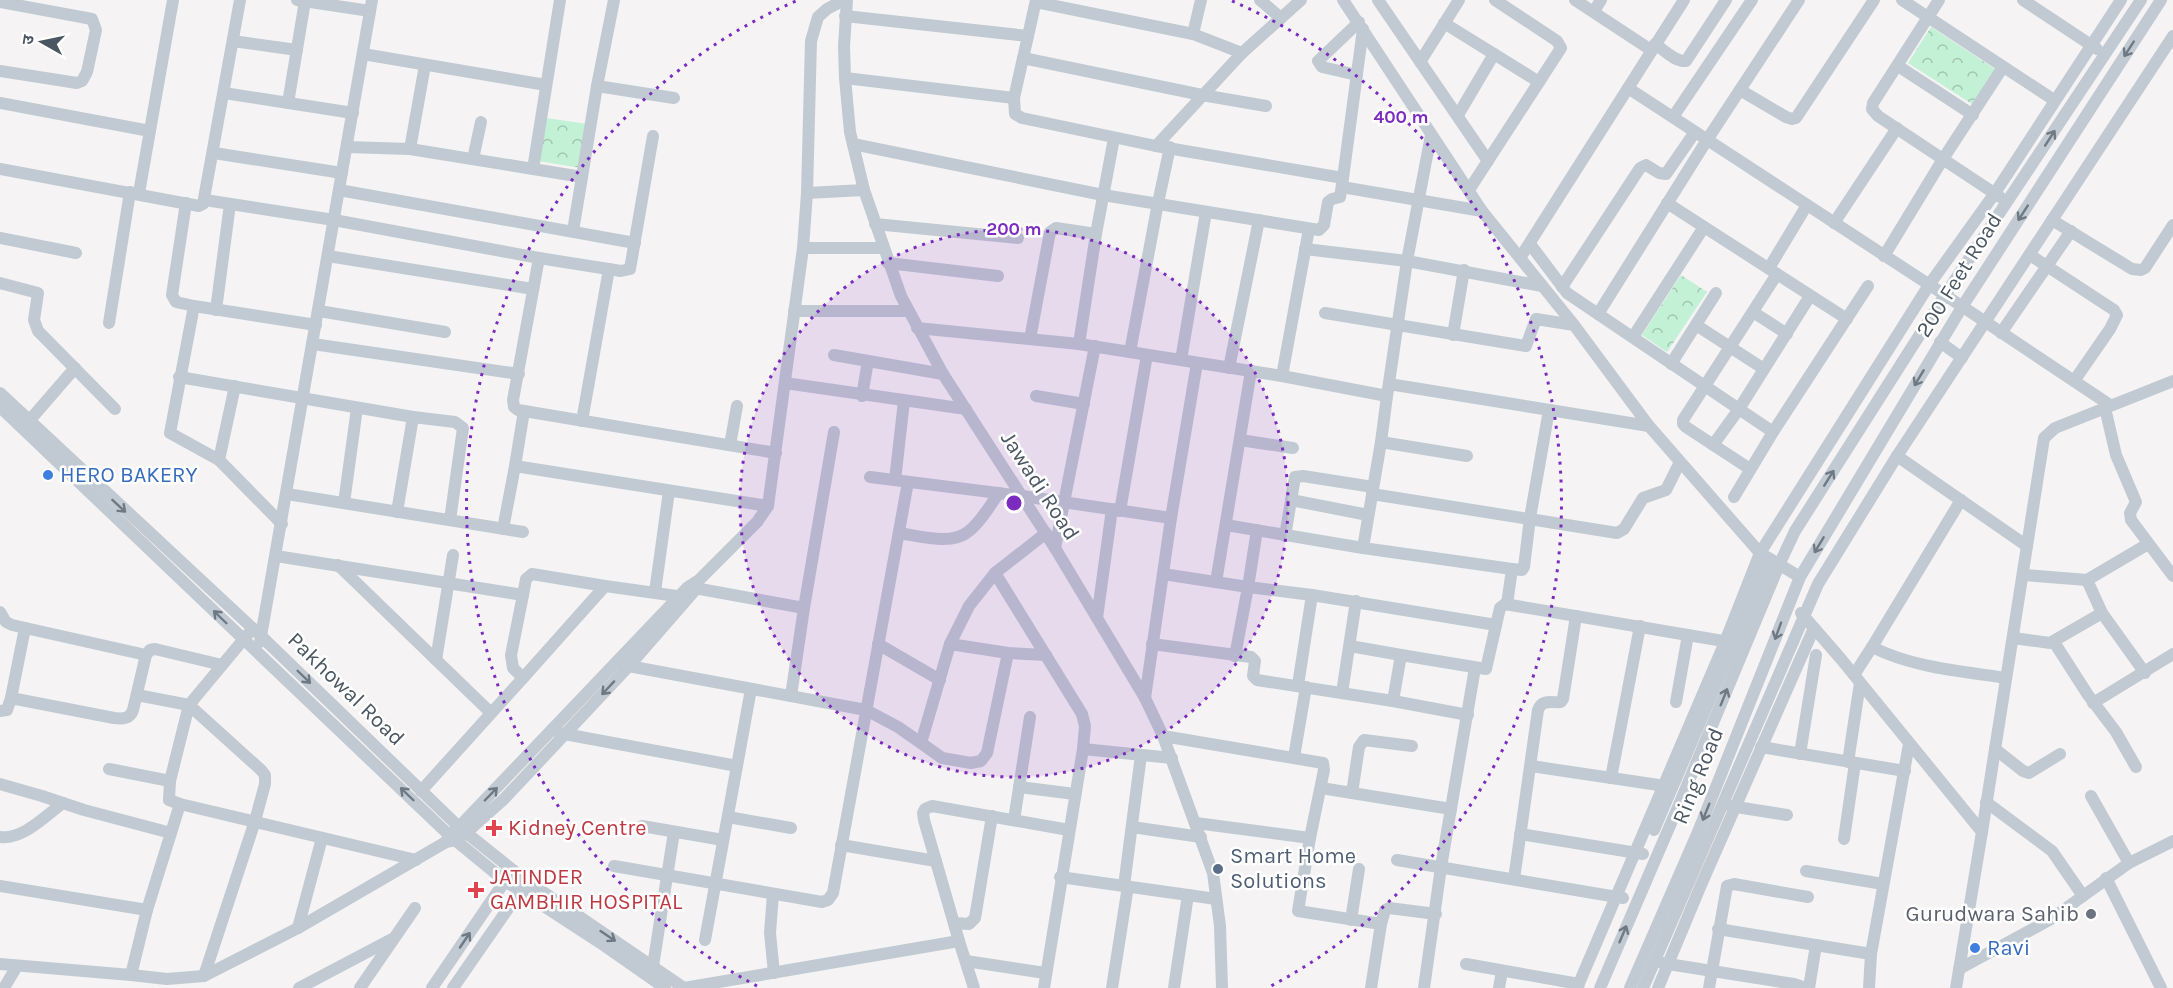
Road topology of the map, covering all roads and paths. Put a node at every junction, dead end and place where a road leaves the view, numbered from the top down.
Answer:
1 (172, 0) edge
2 (240, 0) edge
3 (560, 0) edge
4 (615, 0) edge
5 (846, 0) edge
6 (1201, 0) edge
7 (1260, 0) edge
8 (1301, 0) edge
9 (1343, 0) edge
10 (1378, 0) edge
11 (1459, 0) edge
12 (1495, 0) edge
13 (1575, 0) edge
14 (1601, 0) edge
15 (1684, 0) edge
16 (1726, 0) edge
17 (1752, 0) edge
18 (1799, 0) edge
19 (1874, 0) edge
20 (1902, 0) edge
21 (1939, 0) edge
22 (2121, 0) edge
23 (2141, 0) edge
24 (2161, 0) edge
25 (301, 1) edge
26 (1036, 1) edge
27 (0, 2) edge
28 (2030, 2) edge
29 (371, 6) edge
30 (1594, 11) junction
31 (845, 16) junction
32 (1929, 17) junction
33 (1281, 18) junction
34 (1444, 23) junction
35 (1361, 26) junction
36 (1193, 34) junction
37 (1028, 36) junction
38 (2173, 36) edge
39 (233, 41) junction
40 (2092, 46) junction
41 (1653, 47) junction
42 (297, 50) junction
43 (1242, 53) junction
44 (363, 54) junction
45 (1494, 54) junction
46 (2105, 55) junction
47 (1023, 58) junction
48 (1420, 62) junction
49 (425, 65) junction
50 (1898, 66) junction
51 (2003, 67) junction
52 (0, 71) edge
53 (1357, 75) junction
54 (844, 78) junction
55 (1539, 82) junction
56 (546, 85) junction
57 (597, 86) junction
58 (1628, 88) junction
59 (1740, 90) junction
60 (224, 93) junction
61 (1202, 96) junction
62 (675, 98) dead end
63 (1014, 98) junction
64 (2054, 100) junction
65 (0, 103) edge
66 (288, 103) junction
67 (1266, 106) dead end
68 (352, 113) junction
69 (1458, 115) junction
70 (1973, 115) junction
71 (1673, 117) junction
72 (481, 122) dead end
73 (1897, 128) junction
74 (150, 131) junction
75 (1695, 132) junction
76 (1431, 135) junction
77 (653, 136) dead end
78 (1114, 138) junction
79 (1707, 140) junction
80 (853, 144) junction
81 (1156, 146) junction
82 (347, 147) junction
83 (1170, 147) junction
84 (410, 149) junction
85 (213, 153) junction
86 (473, 159) junction
87 (1943, 159) junction
88 (1488, 161) junction
89 (532, 168) junction
90 (0, 169) edge
91 (342, 173) junction
92 (582, 177) junction
93 (1342, 183) junction
94 (339, 190) junction
95 (864, 190) junction
96 (1469, 190) junction
97 (135, 193) junction
98 (807, 193) junction
99 (1995, 193) junction
100 (1103, 195) junction
101 (205, 200) junction
102 (1420, 200) junction
103 (2008, 202) junction
104 (186, 203) junction
105 (1158, 203) junction
106 (1667, 203) junction
107 (230, 204) junction
108 (1807, 205) junction
109 (1482, 211) junction
110 (1206, 212) junction
111 (334, 220) junction
112 (1259, 220) junction
113 (2052, 220) junction
114 (1834, 223) junction
115 (875, 224) junction
116 (2173, 225) edge
117 (1704, 227) junction
118 (1309, 229) junction
119 (573, 231) junction
120 (2071, 231) junction
121 (1096, 234) junction
122 (0, 238) edge
123 (1018, 238) dead end
124 (635, 243) junction
125 (1530, 244) junction
126 (803, 248) junction
127 (883, 248) junction
128 (1305, 249) junction
129 (76, 253) dead end
130 (2030, 255) junction
131 (328, 256) junction
132 (1884, 256) junction
133 (539, 258) junction
134 (1520, 258) junction
135 (1407, 261) junction
136 (888, 263) junction
137 (2047, 266) junction
138 (609, 269) junction
139 (1464, 270) junction
140 (1773, 271) junction
141 (998, 276) dead end
142 (0, 283) edge
143 (1929, 285) junction
144 (1542, 286) junction
145 (1868, 286) dead end
146 (1562, 287) junction
147 (533, 289) junction
148 (1716, 293) dead end
149 (1945, 295) junction
150 (1810, 296) junction
151 (194, 306) junction
152 (1962, 306) junction
153 (216, 310) junction
154 (794, 310) junction
155 (319, 311) junction
156 (908, 311) junction
157 (1752, 312) junction
158 (1325, 313) dead end
159 (1598, 314) junction
160 (1846, 319) junction
161 (109, 323) dead end
162 (1985, 323) junction
163 (316, 325) junction
164 (1574, 325) junction
165 (1695, 325) junction
166 (1398, 326) junction
167 (916, 328) junction
168 (445, 332) dead end
169 (2001, 333) junction
170 (1787, 334) junction
171 (1453, 335) junction
172 (1633, 338) junction
173 (1030, 339) junction
174 (1940, 342) junction
175 (313, 344) junction
176 (1079, 344) junction
177 (1095, 346) junction
178 (1730, 348) junction
179 (1130, 352) junction
180 (834, 355) dead end
181 (1147, 355) junction
182 (1962, 358) junction
183 (1181, 360) junction
184 (868, 362) junction
185 (1197, 363) junction
186 (1671, 364) junction
187 (75, 368) junction
188 (1229, 368) junction
189 (1764, 369) junction
190 (1251, 371) junction
191 (519, 374) junction
192 (944, 374) junction
193 (179, 376) junction
194 (1282, 376) junction
195 (2074, 381) junction
196 (2173, 381) edge
197 (784, 383) junction
198 (235, 386) junction
199 (1706, 386) junction
200 (1388, 390) junction
201 (0, 393) edge
202 (862, 396) junction
203 (1036, 396) dead end
204 (304, 398) junction
205 (904, 401) junction
206 (1084, 404) junction
207 (737, 406) dead end
208 (2108, 406) junction
209 (0, 407) edge
210 (357, 408) junction
211 (1739, 409) junction
212 (115, 410) dead end
213 (966, 410) junction
214 (1549, 410) junction
215 (524, 411) junction
216 (413, 417) junction
217 (29, 421) junction
218 (582, 421) junction
219 (1649, 426) junction
220 (834, 432) dead end
221 (1773, 432) junction
222 (1240, 440) junction
223 (1381, 442) junction
224 (730, 445) junction
225 (1713, 445) junction
226 (1293, 448) dead end
227 (776, 453) junction
228 (1467, 456) dead end
229 (1897, 456) junction
230 (219, 460) junction
231 (1680, 462) junction
232 (515, 466) junction
233 (1750, 469) junction
234 (870, 477) dead end
235 (895, 480) junction
236 (908, 482) junction
237 (669, 491) junction
238 (1372, 491) junction
239 (999, 493) junction
240 (287, 494) junction
241 (1022, 496) junction
242 (1734, 497) dead end
243 (1291, 500) junction
244 (1961, 500) junction
245 (1064, 502) junction
246 (344, 503) junction
247 (768, 506) junction
248 (1116, 510) junction
249 (397, 512) junction
250 (1368, 515) junction
251 (1171, 518) junction
252 (1530, 518) junction
253 (450, 520) junction
254 (282, 524) junction
255 (1226, 525) junction
256 (503, 529) junction
257 (1257, 530) junction
258 (523, 532) dead end
259 (899, 533) junction
260 (1046, 533) junction
261 (1286, 536) junction
262 (2148, 544) junction
263 (2028, 546) junction
264 (1055, 548) junction
265 (1362, 548) junction
266 (453, 555) dead end
267 (276, 556) junction
268 (1770, 559) junction
269 (338, 566) junction
270 (1512, 569) junction
271 (2171, 571) edge
272 (995, 573) junction
273 (1162, 574) junction
274 (2024, 575) junction
275 (1800, 577) junction
276 (2087, 580) junction
277 (1216, 582) junction
278 (448, 583) junction
279 (605, 586) junction
280 (1248, 587) junction
281 (690, 590) junction
282 (655, 592) junction
283 (523, 595) junction
284 (1312, 595) junction
285 (1356, 601) junction
286 (1789, 601) junction
287 (1507, 604) junction
288 (804, 608) junction
289 (0, 612) edge
290 (2102, 613) junction
291 (1576, 616) junction
292 (1804, 616) junction
293 (1097, 618) junction
294 (1496, 625) junction
295 (1640, 626) junction
296 (25, 628) junction
297 (1814, 628) junction
298 (257, 633) junction
299 (1688, 635) junction
300 (2013, 638) junction
301 (244, 640) junction
302 (1730, 642) junction
303 (2054, 642) junction
304 (878, 644) junction
305 (950, 644) junction
306 (1152, 644) junction
307 (1350, 646) junction
308 (1872, 648) junction
309 (257, 652) junction
310 (1008, 653) junction
311 (1801, 653) junction
312 (2173, 654) edge
313 (146, 655) junction
314 (1046, 655) junction
315 (1401, 655) junction
316 (1816, 655) junction
317 (1235, 656) junction
318 (1841, 659) junction
319 (436, 660) junction
320 (615, 663) junction
321 (222, 665) junction
322 (629, 666) junction
323 (1475, 668) junction
324 (2145, 673) junction
325 (524, 678) junction
326 (2006, 678) junction
327 (1857, 679) junction
328 (940, 680) junction
329 (1302, 686) junction
330 (751, 689) junction
331 (1342, 693) junction
332 (137, 695) junction
333 (791, 696) junction
334 (10, 698) junction
335 (1145, 698) junction
336 (1393, 701) junction
337 (1676, 702) dead end
338 (2093, 703) junction
339 (189, 705) junction
340 (866, 710) junction
341 (0, 711) edge
342 (491, 713) junction
343 (1468, 716) junction
344 (1030, 717) dead end
345 (558, 733) junction
346 (1163, 736) junction
347 (921, 743) junction
348 (1909, 744) junction
349 (1412, 746) dead end
350 (1761, 747) junction
351 (1083, 749) junction
352 (1995, 749) junction
353 (1800, 754) junction
354 (2060, 754) dead end
355 (1141, 755) junction
356 (1294, 757) junction
357 (1172, 758) junction
358 (1851, 762) junction
359 (737, 766) junction
360 (1531, 766) junction
361 (2136, 767) dead end
362 (109, 769) dead end
363 (1905, 771) junction
364 (1611, 778) junction
365 (171, 782) junction
366 (0, 784) edge
367 (1669, 786) junction
368 (1019, 787) junction
369 (1321, 788) junction
370 (421, 791) junction
371 (1352, 793) junction
372 (1075, 794) junction
373 (2091, 796) dead end
374 (1986, 802) junction
375 (63, 803) junction
376 (180, 804) junction
377 (1729, 805) junction
378 (1451, 809) junction
379 (1787, 815) dead end
380 (992, 816) junction
381 (728, 817) junction
382 (1014, 820) junction
383 (255, 821) junction
384 (1196, 823) junction
385 (642, 826) dead end
386 (1132, 826) junction
387 (791, 828) dead end
388 (1069, 830) junction
389 (674, 832) junction
390 (1982, 832) junction
391 (171, 833) junction
392 (1520, 834) junction
393 (455, 835) junction
394 (0, 837) edge
395 (1201, 837) junction
396 (322, 838) junction
397 (1310, 838) junction
398 (1844, 839) dead end
399 (723, 840) junction
400 (2173, 841) edge
401 (841, 845) junction
402 (1639, 854) junction
403 (416, 860) junction
404 (1397, 860) dead end
405 (936, 861) junction
406 (2129, 863) junction
407 (614, 866) dead end
408 (1441, 867) junction
409 (1359, 869) dead end
410 (513, 870) junction
411 (1806, 871) dead end
412 (668, 876) junction
413 (1060, 877) junction
414 (2106, 878) junction
415 (1514, 879) junction
416 (505, 882) junction
417 (715, 884) junction
418 (1695, 884) junction
419 (1883, 884) junction
420 (0, 886) edge
421 (1126, 886) junction
422 (524, 887) junction
423 (773, 894) junction
424 (1188, 895) junction
425 (2083, 896) junction
426 (1621, 897) junction
427 (1808, 897) dead end
428 (1216, 898) junction
429 (415, 908) dead end
430 (147, 910) junction
431 (1436, 914) junction
432 (1351, 920) junction
433 (954, 923) junction
434 (1381, 924) junction
435 (298, 928) junction
436 (1718, 929) junction
437 (392, 939) junction
438 (705, 940) dead end
439 (959, 941) junction
440 (1816, 945) junction
441 (1871, 954) junction
442 (966, 960) junction
443 (1655, 962) junction
444 (1668, 963) junction
445 (0, 964) edge
446 (1466, 964) dead end
447 (16, 966) junction
448 (652, 966) junction
449 (1959, 969) junction
450 (1502, 971) junction
451 (1711, 971) junction
452 (774, 973) junction
453 (1045, 973) junction
454 (131, 975) junction
455 (204, 976) junction
456 (1751, 982) edge
457 (1581, 987) edge
458 (4, 988) edge
459 (299, 988) edge
460 (360, 988) edge
461 (432, 988) edge
462 (453, 988) edge
463 (665, 988) edge
464 (684, 988) edge
465 (974, 988) edge
466 (1044, 988) edge
467 (1112, 988) edge
468 (1174, 988) edge
469 (1222, 988) edge
470 (1371, 988) edge
471 (1424, 988) edge
472 (1499, 988) edge
473 (1600, 988) edge
474 (1630, 988) edge
475 (1644, 988) edge
476 (1658, 988) edge
477 (1709, 988) edge
478 (1807, 988) edge
479 (1869, 988) edge
480 (1956, 988) edge
481 (2161, 988) edge

1 - 74 street
2 - 39 street
3 - 56 street
4 - 57 street
5 - 31 street, Jawadi Road
5 - 98 street
6 - 36 street
7 - 33 street
8 - 33 street
9 - 35 street
10 - 48 street
11 - 34 street
12 - 55 street
13 - 30 street
14 - 30 street
15 - 41 street
16 - 41 street
17 - 71 street
18 - 59 street
19 - 59 street
20 - 32 street
21 - 32 street
22 - 40 street
23 - 46 street
24 -> 152 street, 200 Feet Road
25 - 29 street
25 - 42 street
26 - 36 street
26 - 37 street
27 - 52 street
28 - 40 street
29 - 44 street
30 - 41 street
31 - 37 street
31 - 54 street, Jawadi Road
32 - 50 street
32 - 51 street
33 - 43 street
34 - 45 street
34 - 48 street
35 - 53 street
35 - 53 street
35 - 76 street
36 - 43 street
37 - 47 street
38 - 113 street
39 - 42 street
39 - 60 street
40 - 46 street
40 - 64 street
41 - 58 street
42 - 66 street
43 - 61 street
44 - 49 street
44 - 68 street
45 - 55 street
45 - 69 street
103 -> 46 street
47 - 61 street
47 - 63 street
48 - 69 street
49 - 56 street
49 - 84 street
50 - 70 street
50 - 73 street
51 - 64 street
51 - 70 street
53 - 93 street
54 - 63 street
54 - 80 street, Jawadi Road
55 - 88 street
56 - 89 street
57 - 62 street
57 - 92 street
58 - 71 street
58 - 125 street
59 - 79 street
60 - 66 street
60 - 85 street
61 - 67 street
61 - 81 street
63 - 78 street
64 - 99 street
65 - 74 street
66 - 68 street
68 - 82 street
69 - 88 street
70 - 87 street
71 - 75 street
72 - 86 street
73 - 87 street
73 - 114 street
74 - 97 street
75 - 79 street
75 - 146 street
76 - 96 street
76 - 102 street
77 - 124 street
78 - 81 street
78 - 100 street
79 - 106 street
79 - 108 street
80 - 95 street, Jawadi Road
80 - 100 street
81 - 83 street
82 - 84 street
82 - 91 street
83 - 93 street
83 - 105 street
84 - 86 street
85 - 91 street
85 - 101 street
86 - 89 street
87 - 99 street
87 - 132 street
88 - 96 street
89 - 92 street
90 - 97 street
91 - 94 street
92 - 119 street
93 - 102 street
93 - 118 street
94 - 111 street
94 - 119 street
95 - 98 street
95 - 115 street, Jawadi Road
96 - 109 street
97 - 104 street
97 - 161 street
98 - 126 street
99 - 103 street
99 - 143 street
100 - 105 street
100 - 121 street
101 - 104 street
101 - 107 street
102 - 109 street
102 - 135 street
103 - 149 street
104 - 151 street
105 - 110 street
105 - 179 street
106 - 117 street
106 - 159 street
107 - 111 street
107 - 153 street
108 - 114 street
108 - 140 street
109 - 134 street
110 - 112 street
110 - 183 street
111 - 131 street
111 - 133 street
112 - 118 street
112 - 188 street
113 - 120 street
113 - 130 street
114 - 132 street
115 - 123 street
115 - 127 street, Jawadi Road
116 - 120 street
117 - 140 street
117 - 172 street
118 - 128 street
119 - 124 street
120 - 137 street
121 - 173 street
121 - 176 street
122 - 129 street
124 - 138 street
125 - 134 street
125 - 146 street
126 - 127 street
126 - 154 street
127 - 136 street, Jawadi Road
128 - 135 street
128 - 194 street
130 - 137 street
130 - 162 street
131 - 147 street
131 - 155 street
132 - 143 street
133 - 138 street
133 - 147 street
134 - 144 street
135 - 139 street
135 - 166 street
136 - 141 street
136 - 156 street, Jawadi Road
137 - 169 street
137 - 195 street
138 - 218 street
139 - 144 street
139 - 171 street
140 - 150 street
140 - 157 street
142 - 187 street
143 - 149 street
143 - 268 street
144 - 164 street
145 - 160 street
146 - 159 street
147 - 191 street
148 - 165 street
149 - 152 street
268 -> 149 street
150 - 160 street
150 - 170 street
151 - 153 street
151 - 193 street
152 - 162 street
152 - 174 street, 200 Feet Road
153 - 163 street
154 - 156 street
154 - 197 street
155 - 163 street
155 - 168 street
156 - 167 street, Jawadi Road
157 - 170 street
157 - 178 street
158 - 166 street
159 - 172 street
160 - 221 street
162 - 169 street
162 - 182 street
163 - 175 street
164 - 171 street
164 - 219 street
165 - 178 street
165 - 186 street
166 - 171 street
166 - 200 street
167 - 173 street
167 - 192 street, Jawadi Road
169 - 195 street
170 - 189 street
172 - 186 street
173 - 176 street
174 - 182 street
174 -> 275 street, 200 Feet Road
175 - 191 street
175 - 204 street
176 - 177 street
177 - 179 street
177 - 206 street
178 - 189 street
178 - 199 street
179 - 181 street
180 - 184 street
181 - 183 street
181 - 248 street
182 - 229 street
183 - 185 street
184 - 192 street
184 - 202 street
185 - 188 street
185 - 251 street
186 - 199 street
187 - 212 street
187 - 217 street
188 - 190 street
189 - 211 street
190 - 194 street
190 - 222 street
191 - 215 street
192 - 213 street, Jawadi Road
193 - 198 street
193 - 230 street
194 - 200 street
195 - 208 street
196 - 208 street
197 - 202 street
197 - 227 street
198 - 204 street
198 - 230 street
199 - 211 street
199 - 225 street
200 - 214 street
200 - 223 street
201 - 217 street, Pakhowal Road
202 - 205 street
203 - 206 street
204 - 210 street
204 - 240 street
205 - 213 street
205 - 235 street
206 - 245 street
207 - 224 street
208 - 262 street
208 - 263 street
301 -> 209 street, Pakhowal Road
210 - 216 street
210 - 246 street
211 - 221 street
211 - 225 street
213 - 241 street, Jawadi Road
214 - 219 street
214 - 252 street
215 - 218 street
215 - 232 street
216 - 249 street
216 - 253 street
217 -> 298 street, Pakhowal Road
218 - 224 street
219 - 231 street
220 - 288 street
221 - 233 street
222 - 226 street
222 - 255 street
223 - 228 street
223 - 238 street
224 - 227 street
225 - 233 street
227 - 247 street
229 - 244 street
229 - 292 street
230 - 254 street
231 - 252 street
231 - 268 street
232 - 237 street
232 - 256 street
233 - 242 street
234 - 235 street
235 - 236 street
236 - 239 street
236 - 259 street
237 - 247 street
237 - 282 street
238 - 243 street
238 - 250 street
238 - 252 street
239 - 241 street
239 - 259 street
240 - 246 street
240 - 254 street
241 - 245 street
241 - 260 street, Jawadi Road
243 - 250 street
243 - 261 street
244 - 263 street
244 - 308 street
245 - 248 street
245 - 264 street
246 - 249 street
247 - 281 street
248 - 251 street
248 - 293 street
249 - 253 street
250 - 265 street
251 - 273 street
252 - 270 street
253 - 256 street
254 - 267 street
255 - 257 street
255 - 277 street
256 - 258 street
257 - 261 street
257 - 280 street
259 - 304 street
260 - 264 street, Jawadi Road
260 - 272 street
261 - 265 street
262 - 271 street
262 - 276 street
263 - 274 street
264 - 293 street, Jawadi Road
265 - 270 street
266 - 278 street
267 - 269 street
267 - 298 street
268 - 275 street
268 - 302 street
473 -> 268 street
269 - 278 street
269 - 319 street
270 - 287 street
272 - 305 street
272 - 314 street
273 - 277 street
273 - 306 street
274 - 276 street
274 - 300 street
275 - 286 street, Ring Road
276 - 290 street
277 - 280 street
278 - 283 street
278 - 319 street
279 - 282 street
279 - 283 street
279 - 325 street
280 - 284 street
280 - 317 street
281 - 282 street
281 - 288 street
281 - 320 street
281 - 322 street
283 - 325 street
284 - 285 street
284 - 329 street
285 - 294 street
285 - 307 street
286 - 292 street
286 -> 474 street, Ring Road
287 - 291 street
287 - 294 street
288 - 333 street
289 - 296 street
290 - 303 street
290 - 324 street
291 - 295 street
291 - 360 street
292 - 297 street
292 - 377 street
293 - 335 street, Jawadi Road
294 - 323 street
295 - 299 street
295 - 364 street
296 - 313 street
296 - 334 street
297 - 311 street
297 - 318 street
298 - 301 street
298 - 309 street
298 -> 370 street, Pakhowal Road
299 - 302 street
299 - 337 street
300 - 303 street
300 - 326 street
301 - 309 street, Pakhowal Road
301 - 321 street
302 - 367 street
303 - 338 street
304 - 328 street
304 - 340 street
305 - 310 street
305 - 328 street
306 - 317 street
306 - 335 street
307 - 315 street
307 - 331 street
308 - 326 street
308 - 327 street
393 -> 309 street, Pakhowal Road
310 - 314 street
310 - 347 street
311 - 316 street
311 - 350 street
312 - 324 street
313 - 321 street
313 - 332 street
314 - 351 street
315 - 323 street
315 - 336 street
316 - 318 street
316 - 353 street
317 - 329 street
318 - 327 street
319 - 342 street
320 - 322 street
320 - 345 street
321 - 339 street
322 - 330 street
322 -> 345 street
323 - 343 street
324 - 338 street
325 - 342 street
326 - 352 street
327 - 348 street
327 - 358 street
328 - 347 street
329 - 331 street
329 - 356 street
330 - 333 street
330 - 359 street
331 - 336 street
332 - 334 street
332 - 339 street
333 - 340 street
334 - 341 street
335 - 346 street, Jawadi Road
336 - 343 street
338 - 361 street
339 - 365 street
339 - 383 street
340 - 347 street
340 - 401 street
342 - 370 street
343 - 378 street
344 - 368 street
345 - 359 street
345 - 393 street
346 - 356 street
346 - 357 street, Jawadi Road
348 - 363 street
348 - 390 street
349 - 371 street
350 - 353 street
350 - 377 street
351 - 355 street
351 - 372 street
352 - 354 street
352 - 374 street
353 - 358 street
355 - 357 street
355 - 386 street
356 - 369 street
357 - 384 street, Jawadi Road
358 - 363 street
358 - 398 street
359 - 381 street
360 - 364 street
360 - 392 street
362 - 365 street
363 - 419 street
364 - 367 street
365 - 376 street
366 - 375 street
367 - 402 street
368 - 372 street
368 - 382 street
369 - 371 street
369 - 397 street
370 - 393 street, Pakhowal Road
371 - 378 street
372 - 388 street
373 - 406 street
374 - 390 street
374 - 425 street
375 - 391 street
375 - 394 street
376 - 383 street
376 - 391 street
377 - 379 street
377 - 418 street
378 - 408 street
380 - 382 street
380 - 405 street
380 - 433 street
381 - 387 street
381 - 399 street
382 - 388 street
383 - 396 street
383 - 455 street
384 - 395 street, Jawadi Road
384 - 397 street
385 - 389 street
386 - 395 street
386 - 421 street
388 - 413 street
389 - 399 street
389 - 412 street
390 - 449 street
391 - 430 street
392 - 402 street
392 - 415 street
393 - 403 street
393 - 410 street, Pakhowal Road
393 - 416 street, Pakhowal Road
395 - 428 street, Jawadi Road
396 - 403 street
396 - 435 street
397 - 432 street
399 - 417 street
400 - 406 street
401 - 405 street
401 - 423 street
402 - 426 street
403 - 435 street
404 - 408 street
405 - 433 street
406 - 414 street
407 - 412 street
408 - 415 street
408 - 431 street
409 - 432 street
410 - 416 street
410 - 422 street, Pakhowal Road
411 - 419 street
412 - 417 street
412 - 448 street
413 - 421 street
413 - 453 street
414 - 425 street
414 - 481 street
415 - 426 street
416 - 422 street, Pakhowal Road
461 -> 416 street
417 - 423 street
417 - 438 street
418 - 443 street
418 - 444 street
419 - 441 street
420 - 430 street
421 - 424 street
421 - 467 street
422 -> 448 street, Pakhowal Road
422 - 462 street
422 - 463 street, Pakhowal Road
423 - 452 street
424 - 428 street
424 - 468 street
425 - 449 street
426 - 457 street
427 - 436 street
428 - 469 street, Jawadi Road
429 - 437 street
430 - 454 street
431 - 434 street
431 - 471 street
432 - 434 street
433 - 439 street
434 - 470 street
435 - 455 street
436 - 440 street
436 - 451 street
437 - 459 street
437 - 460 street
439 - 442 street
439 - 452 street
440 - 441 street
440 - 478 street
441 - 479 street
442 - 453 street
442 - 465 street
443 - 444 street
443 - 475 street
444 - 451 street
444 - 476 street
445 - 447 street
446 - 450 street
447 - 454 street
447 - 458 street
448 - 464 street, Pakhowal Road
449 - 480 street
450 - 457 street
450 - 472 street
451 - 456 street
451 - 477 street
452 - 464 street
453 - 466 street
454 - 455 street
456 - 478 street

